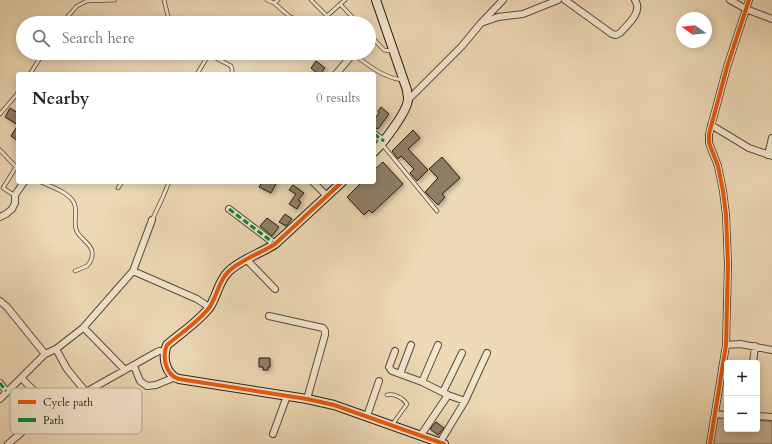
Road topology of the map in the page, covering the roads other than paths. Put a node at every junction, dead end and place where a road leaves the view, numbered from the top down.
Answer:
1 (115, 0) edge
2 (169, 0) edge
3 (267, 0) edge
4 (278, 0) edge
5 (311, 0) edge
6 (345, 0) edge
7 (376, 0) edge
8 (502, 0) edge
9 (558, 0) edge
10 (565, 0) edge
11 (635, 0) edge
12 (730, 0) edge
13 (749, 0) edge
14 (164, 1) edge
15 (274, 3) junction
16 (340, 4) junction
17 (746, 8) junction
18 (68, 16) edge
19 (168, 16) edge
20 (289, 16) edge
21 (327, 16) joint
22 (351, 16) edge
23 (772, 19) edge
24 (481, 23) junction
25 (376, 41) edge
26 (394, 50) junction
27 (39, 60) edge
28 (204, 60) edge
29 (219, 60) edge
30 (347, 60) edge
31 (361, 60) edge
32 (31, 72) edge
33 (198, 72) edge
34 (232, 72) edge
35 (338, 72) edge
36 (404, 80) junction
37 (16, 95) edge
38 (408, 100) junction
39 (0, 114) edge
40 (711, 125) junction
41 (376, 136) edge
42 (772, 138) edge
43 (383, 143) junction
44 (0, 150) edge
45 (376, 150) edge
46 (770, 155) edge
47 (16, 167) edge
48 (16, 169) edge
49 (23, 184) edge
50 (45, 184) edge
51 (121, 184) edge
52 (168, 184) edge
53 (315, 184) edge
54 (340, 184) edge
55 (118, 188) dead end
56 (15, 195) junction
57 (326, 196) junction
58 (229, 209) dead end
59 (437, 211) dead end
60 (0, 217) edge
61 (152, 220) joint
62 (275, 244) junction
63 (246, 259) junction
64 (75, 271) dead end
65 (133, 271) junction
66 (275, 290) dead end
67 (0, 300) edge
68 (209, 307) junction
69 (269, 316) dead end
70 (83, 328) junction
71 (411, 345) dead end
72 (438, 345) dead end
73 (726, 345) junction
74 (756, 346) junction
75 (56, 349) junction
76 (772, 350) edge
77 (164, 351) junction
78 (395, 351) dead end
79 (462, 353) dead end
80 (45, 354) junction
81 (487, 354) dead end
82 (754, 360) edge
83 (134, 366) junction
84 (125, 370) junction
85 (400, 374) junction
86 (21, 378) junction
87 (173, 378) junction
88 (379, 381) dead end
89 (422, 382) junction
90 (0, 383) edge
91 (31, 388) edge
92 (83, 388) edge
93 (93, 388) edge
94 (6, 391) junction
95 (445, 393) junction
96 (387, 395) dead end
97 (287, 396) junction
98 (0, 399) edge
99 (307, 399) junction
100 (465, 401) junction
101 (715, 414) junction
102 (724, 415) edge
103 (367, 416) junction
104 (760, 416) edge
105 (772, 417) edge
106 (392, 425) junction
107 (20, 434) edge
108 (273, 434) dead end
109 (421, 436) junction
110 (441, 443) edge
111 (8, 444) edge
112 (710, 444) edge

1 - 18 lane
2 - 14 lane
3 - 15 lane
4 - 15 lane
5 - 21 lane
6 - 16 lane
7 - 26 street
8 - 24 street
9 - 24 street
10 - 11 street
12 - 17 street
13 - 17 street
14 - 19 lane
15 - 20 lane
16 - 21 lane
16 - 22 lane
17 - 23 street
17 - 40 street
24 - 38 street
25 - 26 lane
26 - 36 street
27 - 32 lane
28 - 33 lane
29 - 34 lane
30 - 35 street
31 - 36 lane
36 - 38 street
37 - 39 lane
38 - 43 street
40 - 46 street
40 - 73 street
41 - 43 street
42 - 46 street
43 - 45 street
43 - 59 lane
44 - 47 lane
48 - 56 lane
49 - 56 street
50 - 64 lane
51 - 55 lane
52 - 61 lane
53 - 57 street
54 - 57 street
56 - 60 street
57 - 62 street
58 - 62 street
61 - 65 street
62 - 63 street
63 - 66 street
63 - 68 street
65 - 68 street
65 - 70 street
67 - 80 street
68 - 77 street
69 - 99 street
70 - 75 street
70 - 84 street
71 - 85 street
72 - 89 street
73 - 74 street
73 - 101 street
74 - 76 street
74 - 82 street
75 - 80 street
75 - 92 street
77 - 83 street
77 - 87 street
78 - 85 street
79 - 95 street
80 - 86 street
81 - 100 street
83 - 84 street
83 - 87 street
84 - 93 street
85 - 89 street
86 - 91 street
86 - 94 street
87 - 97 street
88 - 103 street
89 - 95 street
90 - 94 street
94 - 98 street
95 - 100 street
95 - 109 street
96 - 106 lane
97 - 99 street
97 - 108 street
99 - 103 street
100 - 110 street
101 - 102 street
101 - 112 street
103 - 106 street
104 - 105 street
106 - 109 street
107 - 111 street
109 - 110 street

